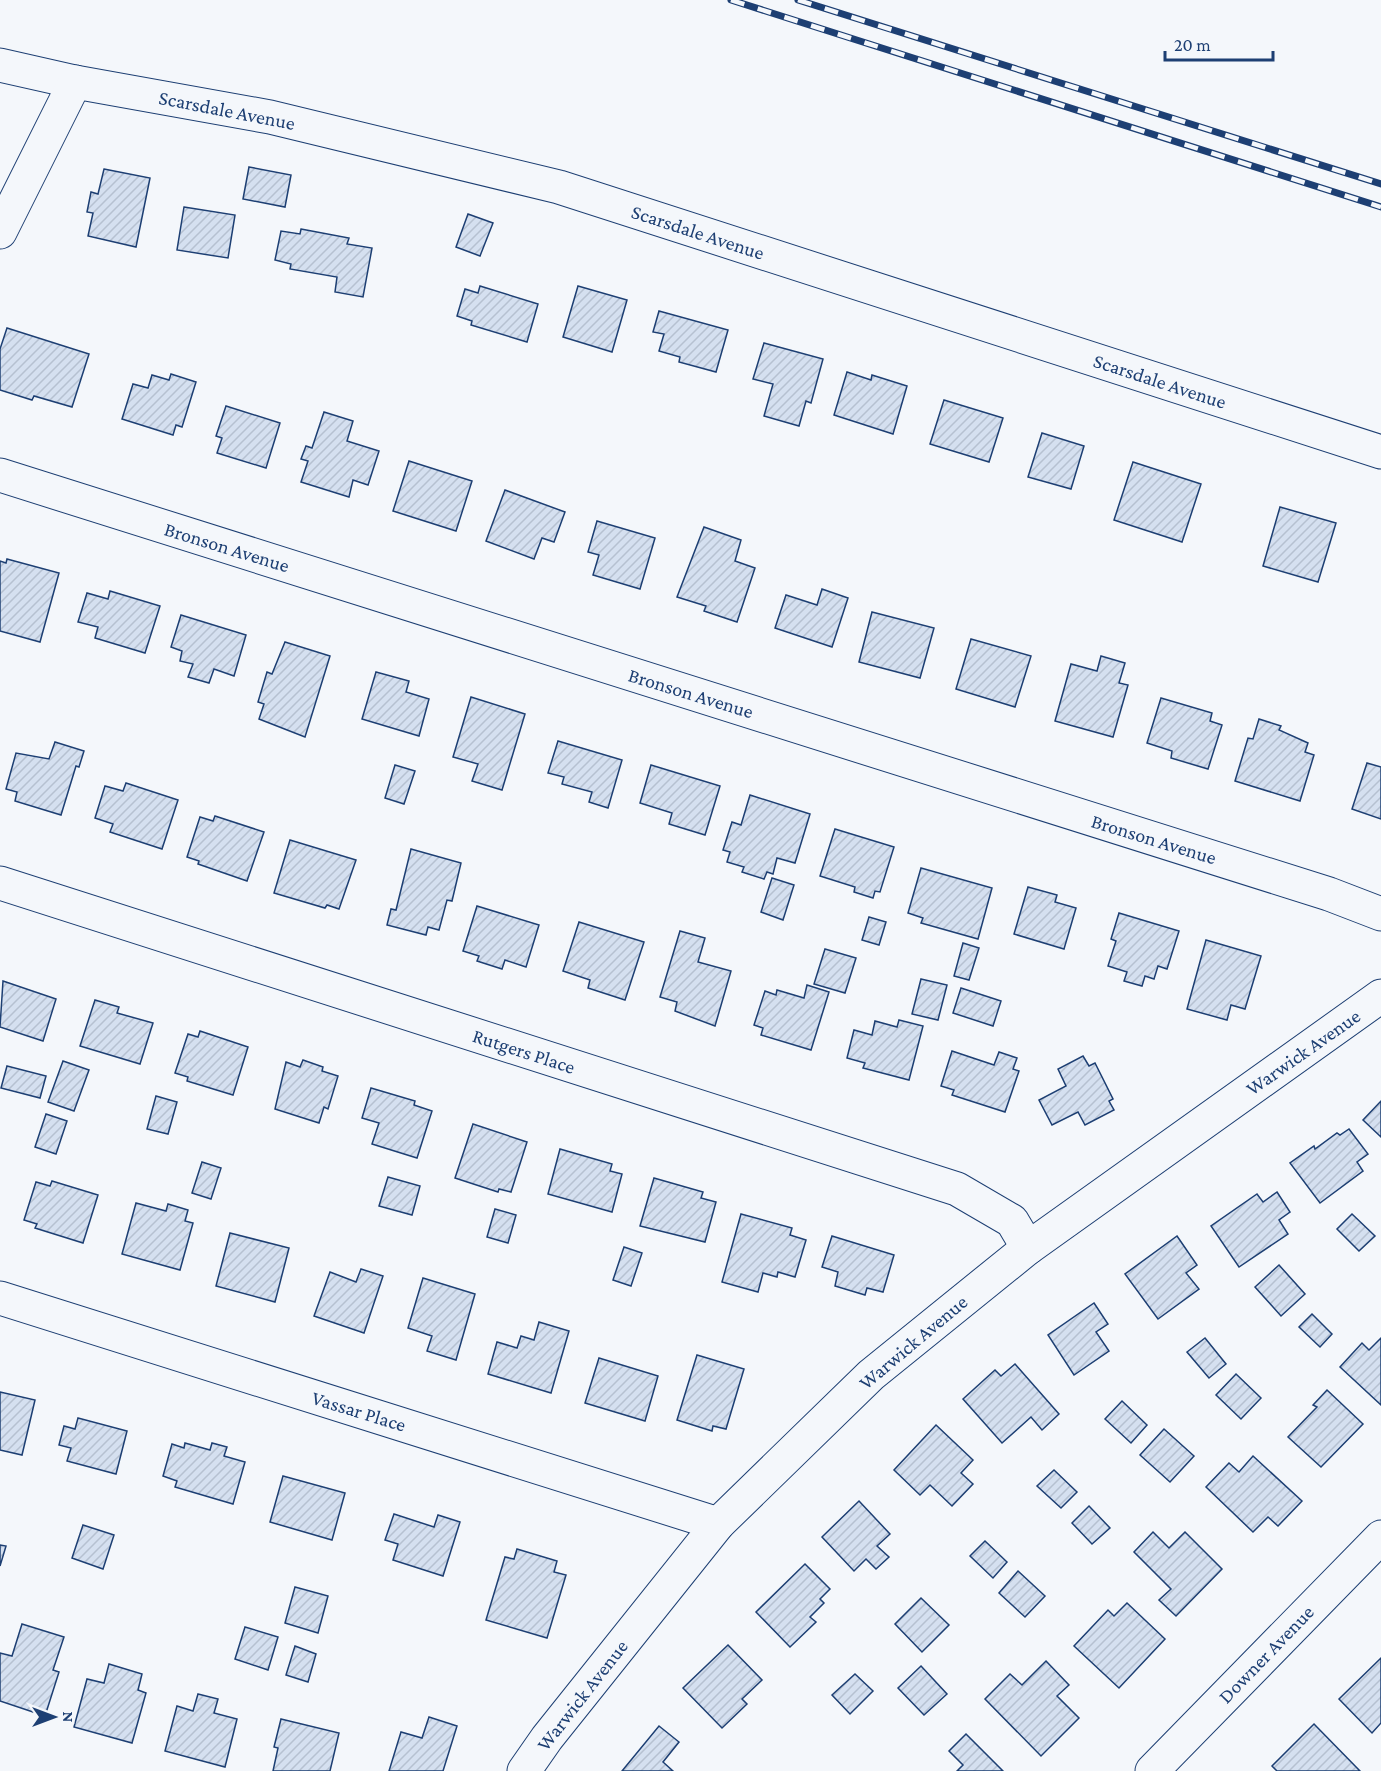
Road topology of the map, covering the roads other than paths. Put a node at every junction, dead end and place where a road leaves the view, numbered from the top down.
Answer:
1 (0, 65) edge
2 (75, 82) junction
3 (0, 232) edge
4 (1381, 452) edge
5 (0, 475) edge
6 (0, 884) edge
7 (1381, 914) edge
8 (1381, 996) edge
9 (1028, 1248) junction
10 (0, 1298) edge
11 (718, 1524) junction
12 (1381, 1537) edge
13 (524, 1771) edge
14 (1152, 1771) edge

1 - 2 street, Scarsdale Avenue
2 - 3 street
2 - 4 street, Scarsdale Avenue
5 - 7 street, Bronson Avenue
6 - 9 street, Rutgers Place
8 - 9 street, Warwick Avenue
9 - 11 street, Warwick Avenue
10 - 11 street, Vassar Place
11 - 13 street, Warwick Avenue
12 - 14 street, Downer Avenue

